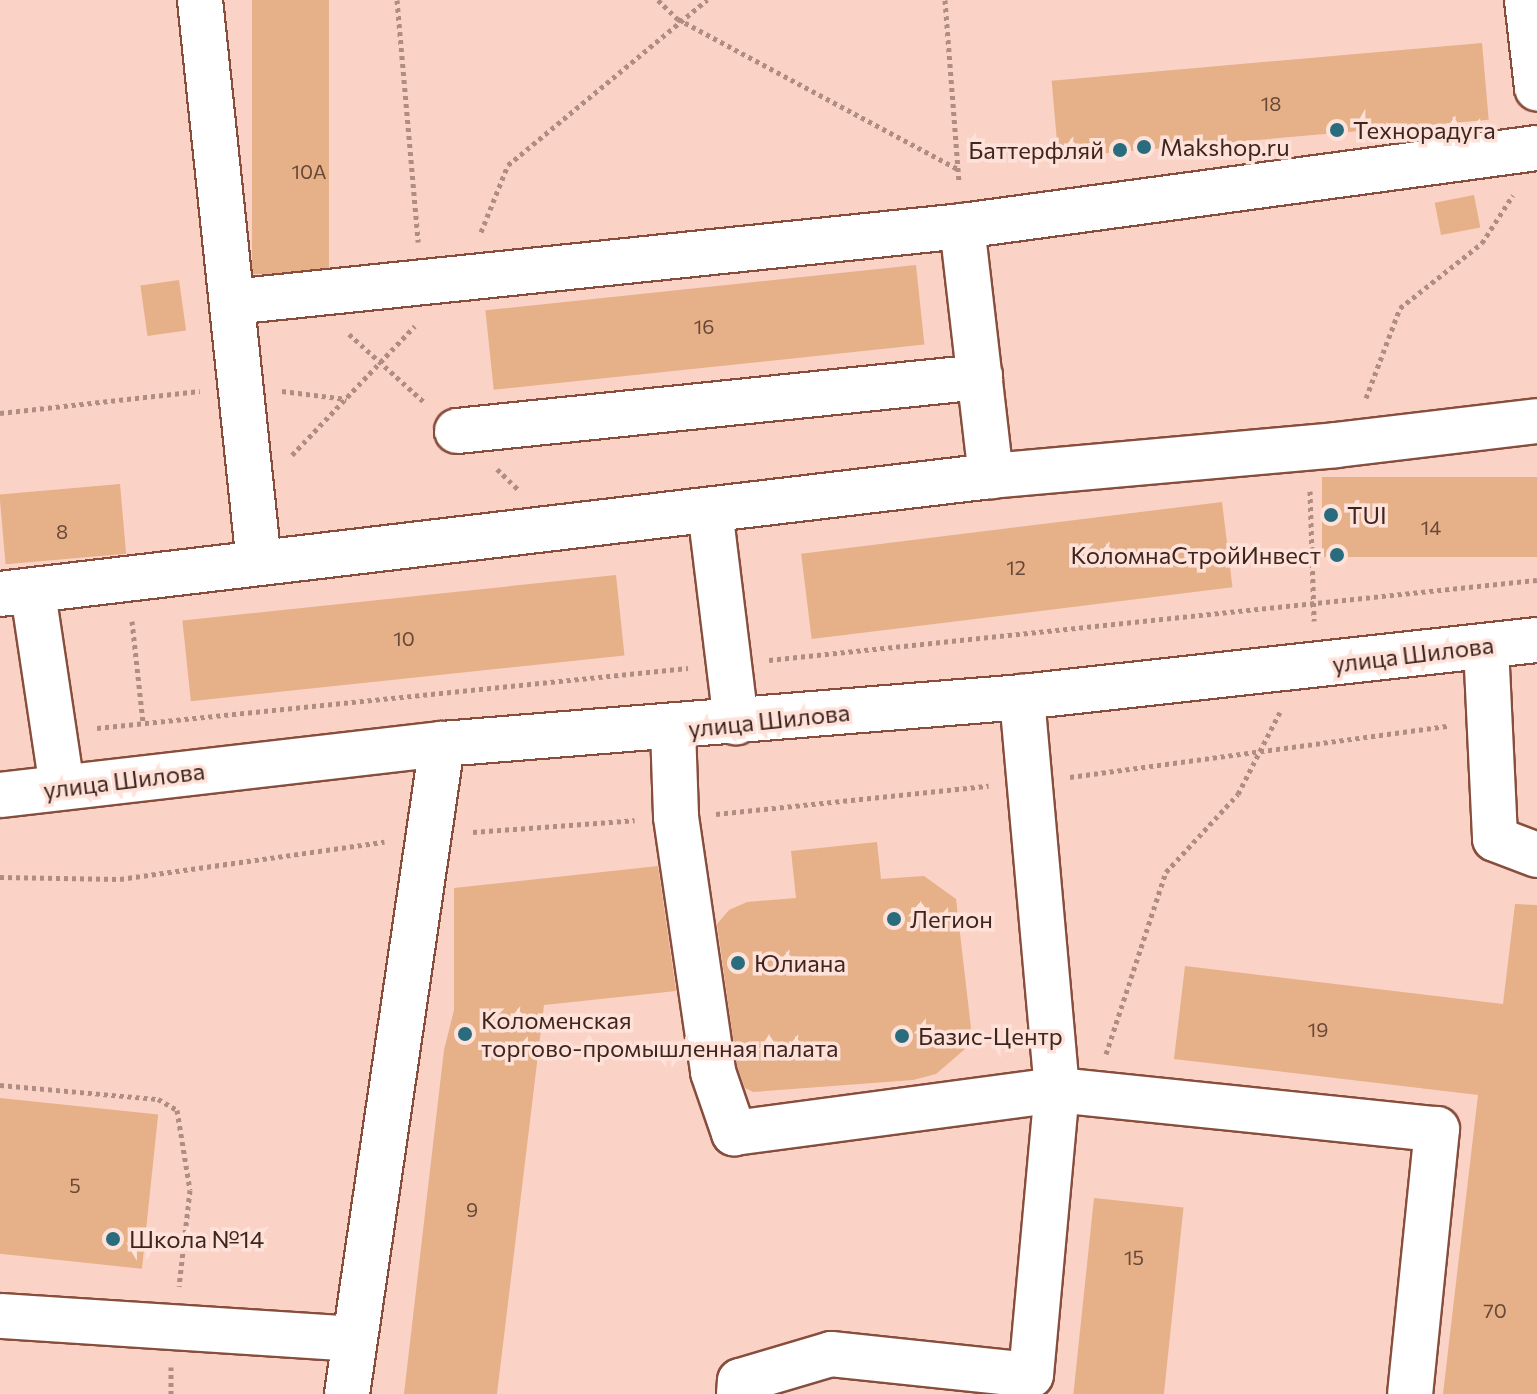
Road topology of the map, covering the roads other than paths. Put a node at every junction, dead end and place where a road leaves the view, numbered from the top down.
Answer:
1 (200, 0) edge
2 (1527, 0) edge
3 (1537, 88) edge
4 (1529, 165) edge
5 (962, 226) junction
6 (232, 302) junction
7 (980, 377) junction
8 (1537, 421) edge
9 (457, 431) dead end
10 (991, 476) junction
11 (710, 510) junction
12 (259, 563) junction
13 (16, 594) edge
14 (1537, 640) edge
15 (1486, 646) junction
16 (1022, 697) junction
17 (736, 722) junction
18 (673, 729) junction
19 (442, 744) junction
20 (62, 787) junction
21 (0, 795) edge
22 (1537, 855) edge
23 (1057, 1090) junction
24 (1, 1316) edge
25 (353, 1339) junction
26 (347, 1394) edge
27 (739, 1394) edge
28 (1410, 1394) edge

1 - 6 street
2 - 3 street
4 - 5 street
5 - 6 street
5 - 7 street
6 - 12 street
7 - 9 street
7 - 10 street
8 - 10 street
10 - 11 street
11 - 12 street
11 - 17 street
12 - 13 street
13 - 20 street
14 - 15 street, улица Шилова
15 - 16 street, улица Шилова
15 - 22 street
16 - 17 street, улица Шилова
16 - 23 street
17 - 18 street, улица Шилова
18 - 19 street, улица Шилова
18 - 23 street
19 - 20 street, улица Шилова
19 - 25 street
20 - 21 street, улица Шилова
23 - 27 street
23 - 28 street
24 - 25 street
25 - 26 street

